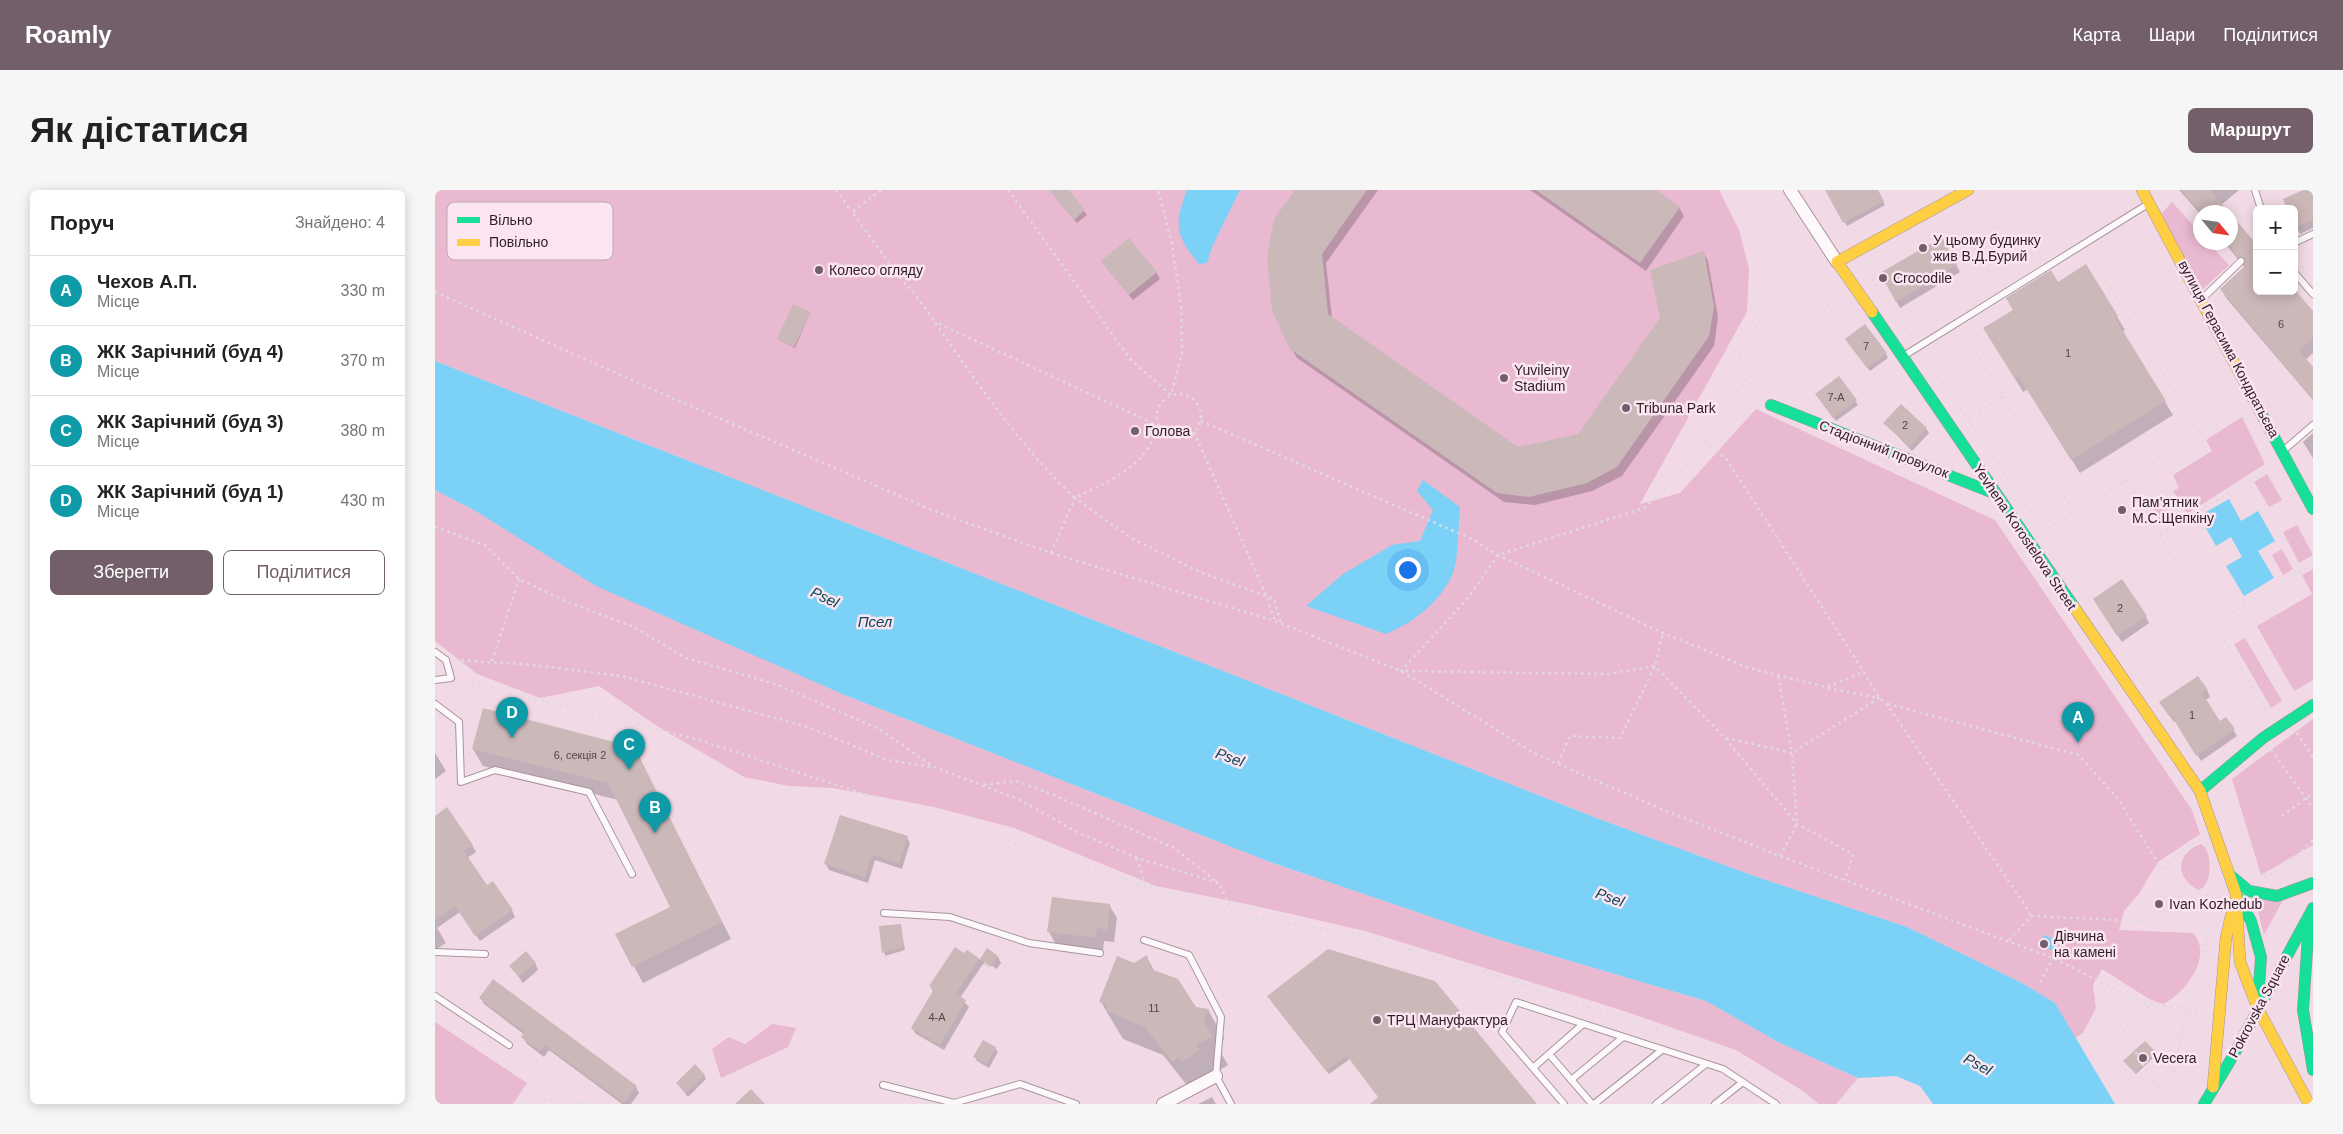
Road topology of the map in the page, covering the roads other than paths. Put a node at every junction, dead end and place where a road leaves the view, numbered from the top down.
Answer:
1 (1790, 190) edge
2 (1968, 190) edge
3 (2142, 190) edge
4 (2255, 190) edge
5 (2149, 203) junction
6 (2260, 205) edge
7 (2313, 234) edge
8 (2298, 241) edge
9 (2241, 260) dead end
10 (1837, 262) junction
11 (2298, 277) edge
12 (2313, 294) edge
13 (2202, 299) junction
14 (1902, 357) junction
15 (1771, 406) dead end
16 (2313, 424) edge
17 (2284, 450) junction
18 (1996, 494) junction
19 (2313, 509) edge
20 (435, 652) edge
21 (435, 680) edge
22 (435, 704) edge
23 (2313, 705) edge
24 (2201, 791) junction
25 (632, 874) dead end
26 (2231, 876) junction
27 (2313, 884) edge
28 (2236, 895) junction
29 (2312, 910) edge
30 (884, 913) dead end
31 (1144, 940) dead end
32 (435, 952) edge
33 (1100, 953) dead end
34 (485, 954) dead end
35 (435, 996) edge
36 (2258, 1009) junction
37 (1582, 1025) junction
38 (1623, 1038) junction
39 (509, 1045) dead end
40 (1662, 1050) junction
41 (1549, 1054) junction
42 (1706, 1064) junction
43 (1534, 1067) junction
44 (2313, 1070) edge
45 (1216, 1076) junction
46 (1571, 1080) junction
47 (1743, 1082) junction
48 (883, 1085) dead end
49 (2213, 1091) junction
50 (1075, 1104) edge
51 (1163, 1104) edge
52 (1231, 1104) edge
53 (1564, 1104) edge
54 (1593, 1104) edge
55 (1656, 1104) edge
56 (1715, 1104) edge
57 (1775, 1104) edge
58 (2204, 1104) edge
59 (2309, 1104) edge

1 - 10 street, Yevhena Korostelova Street
2 - 10 street
3 - 5 street, вулиця Герасима Кондратьєва
4 - 6 lane
5 - 13 street, вулиця Герасима Кондратьєва
5 - 14 lane
7 - 8 lane
9 - 13 lane
10 - 14 street, Yevhena Korostelova Street
11 - 12 lane
13 - 17 street, вулиця Герасима Кондратьєва
14 - 18 street, Yevhena Korostelova Street
15 - 18 street, Стадіонний провулок
16 - 17 lane
17 - 19 street, вулиця Герасима Кондратьєва
18 - 24 street, Yevhena Korostelova Street
20 - 21 lane
22 - 25 lane
23 - 24 street
24 - 26 street, Yevhena Korostelova Street
26 - 27 street
26 - 28 street, Yevhena Korostelova Street
28 - 36 street
28 - 36 street
28 - 49 street
29 - 36 street, Pokrovska Square
29 - 44 street
30 - 33 lane
31 - 45 lane
32 - 34 lane
35 - 39 lane
36 - 49 street, Pokrovska Square
36 - 59 street
37 - 38 lane
37 - 41 lane
37 - 43 lane
38 - 40 lane
38 - 46 lane
40 - 42 lane
40 - 54 lane
41 - 43 lane
41 - 46 lane
42 - 47 lane
42 - 55 lane
43 - 53 lane
45 - 51 street
45 - 52 lane
46 - 54 lane
47 - 56 lane
47 - 57 lane
48 - 50 lane
49 - 58 street, Pokrovska Square

